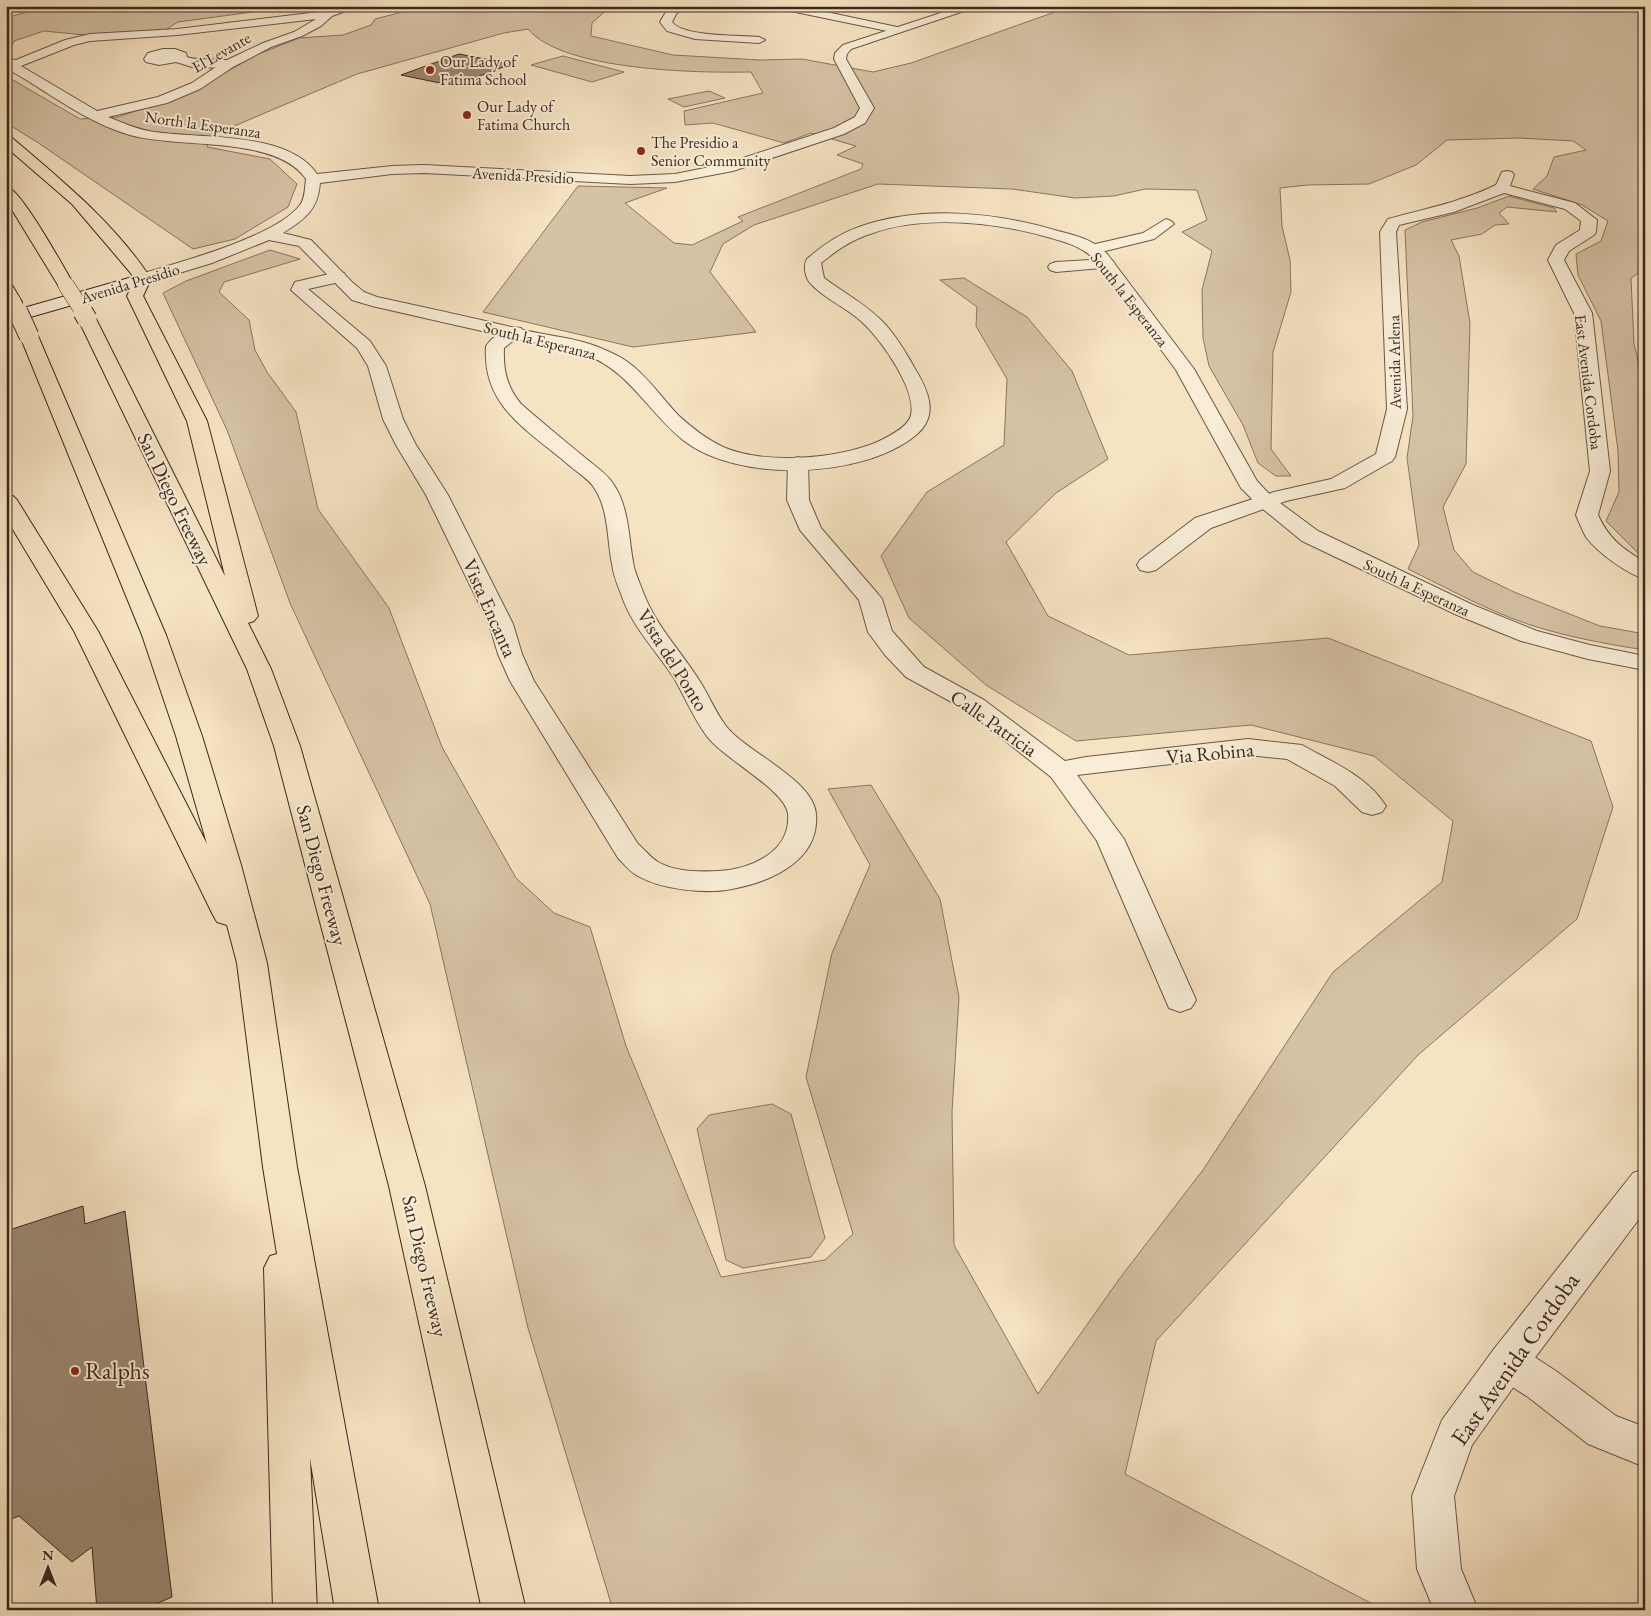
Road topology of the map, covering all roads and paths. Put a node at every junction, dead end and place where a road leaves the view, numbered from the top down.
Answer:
1 (28, 6) edge
2 (355, 6) edge
3 (681, 6) edge
4 (781, 6) edge
5 (974, 6) edge
6 (8, 10) edge
7 (325, 17) junction
8 (897, 30) junction
9 (759, 40) dead end
10 (183, 60) dead end
11 (9, 64) edge
12 (229, 64) junction
13 (97, 115) junction
14 (6, 140) edge
15 (313, 178) junction
16 (1504, 181) joint
17 (6, 190) edge
18 (1166, 224) dead end
19 (267, 236) junction
20 (1093, 248) junction
21 (1107, 264) junction
22 (1056, 267) dead end
23 (338, 276) junction
24 (143, 279) junction
25 (10, 295) edge
26 (6, 319) edge
27 (515, 332) junction
28 (798, 463) junction
29 (6, 500) edge
30 (1265, 501) junction
31 (1148, 565) dead end
32 (1645, 572) edge
33 (1645, 663) edge
34 (259, 669) junction
35 (1060, 771) junction
36 (1372, 806) dead end
37 (760, 872) joint
38 (252, 964) junction
39 (1180, 1000) dead end
40 (280, 1166) junction
41 (1645, 1184) edge
42 (1508, 1362) junction
43 (1645, 1447) edge
44 (295, 1610) edge
45 (357, 1610) edge
46 (504, 1610) edge
47 (1456, 1610) edge

1 - 6 street
2 - 7 street, El Levante
3 - 9 street
4 - 8 street
5 - 8 street, Avenida Presidio
7 - 11 street
7 - 12 street, El Levante
8 - 15 street, Avenida Presidio
10 - 12 street
11 - 13 street, North la Esperanza
12 - 13 street, El Levante
13 - 15 street, North la Esperanza
14 - 24 highway
15 - 19 street, Avenida Presidio
16 - 30 street, Avenida Arlena
16 - 32 street, East Avenida Cordoba
17 - 34 highway, San Diego Freeway, bridge
18 - 20 street
19 - 23 street, South la Esperanza
19 - 24 street, Avenida Presidio
20 - 21 street, South la Esperanza
20 - 28 street, South la Esperanza
21 - 22 street
21 - 30 street, South la Esperanza
23 - 27 street, South la Esperanza
23 - 37 street, Vista Encanta
24 - 26 street, Avenida Presidio
24 - 34 highway
25 - 38 highway, bridge
27 - 28 street, South la Esperanza
27 - 37 street, Vista del Ponto
28 - 35 street, Calle Patricia
29 - 38 highway
30 - 31 street, Avenida Arlena
30 - 33 street, South la Esperanza
34 - 46 highway, San Diego Freeway
35 - 36 street, Via Robina
35 - 39 street, Calle Patricia
38 - 40 highway
40 - 44 highway
40 - 45 highway
41 - 42 street, East Avenida Cordoba
42 - 43 street
42 - 47 street, East Avenida Cordoba

